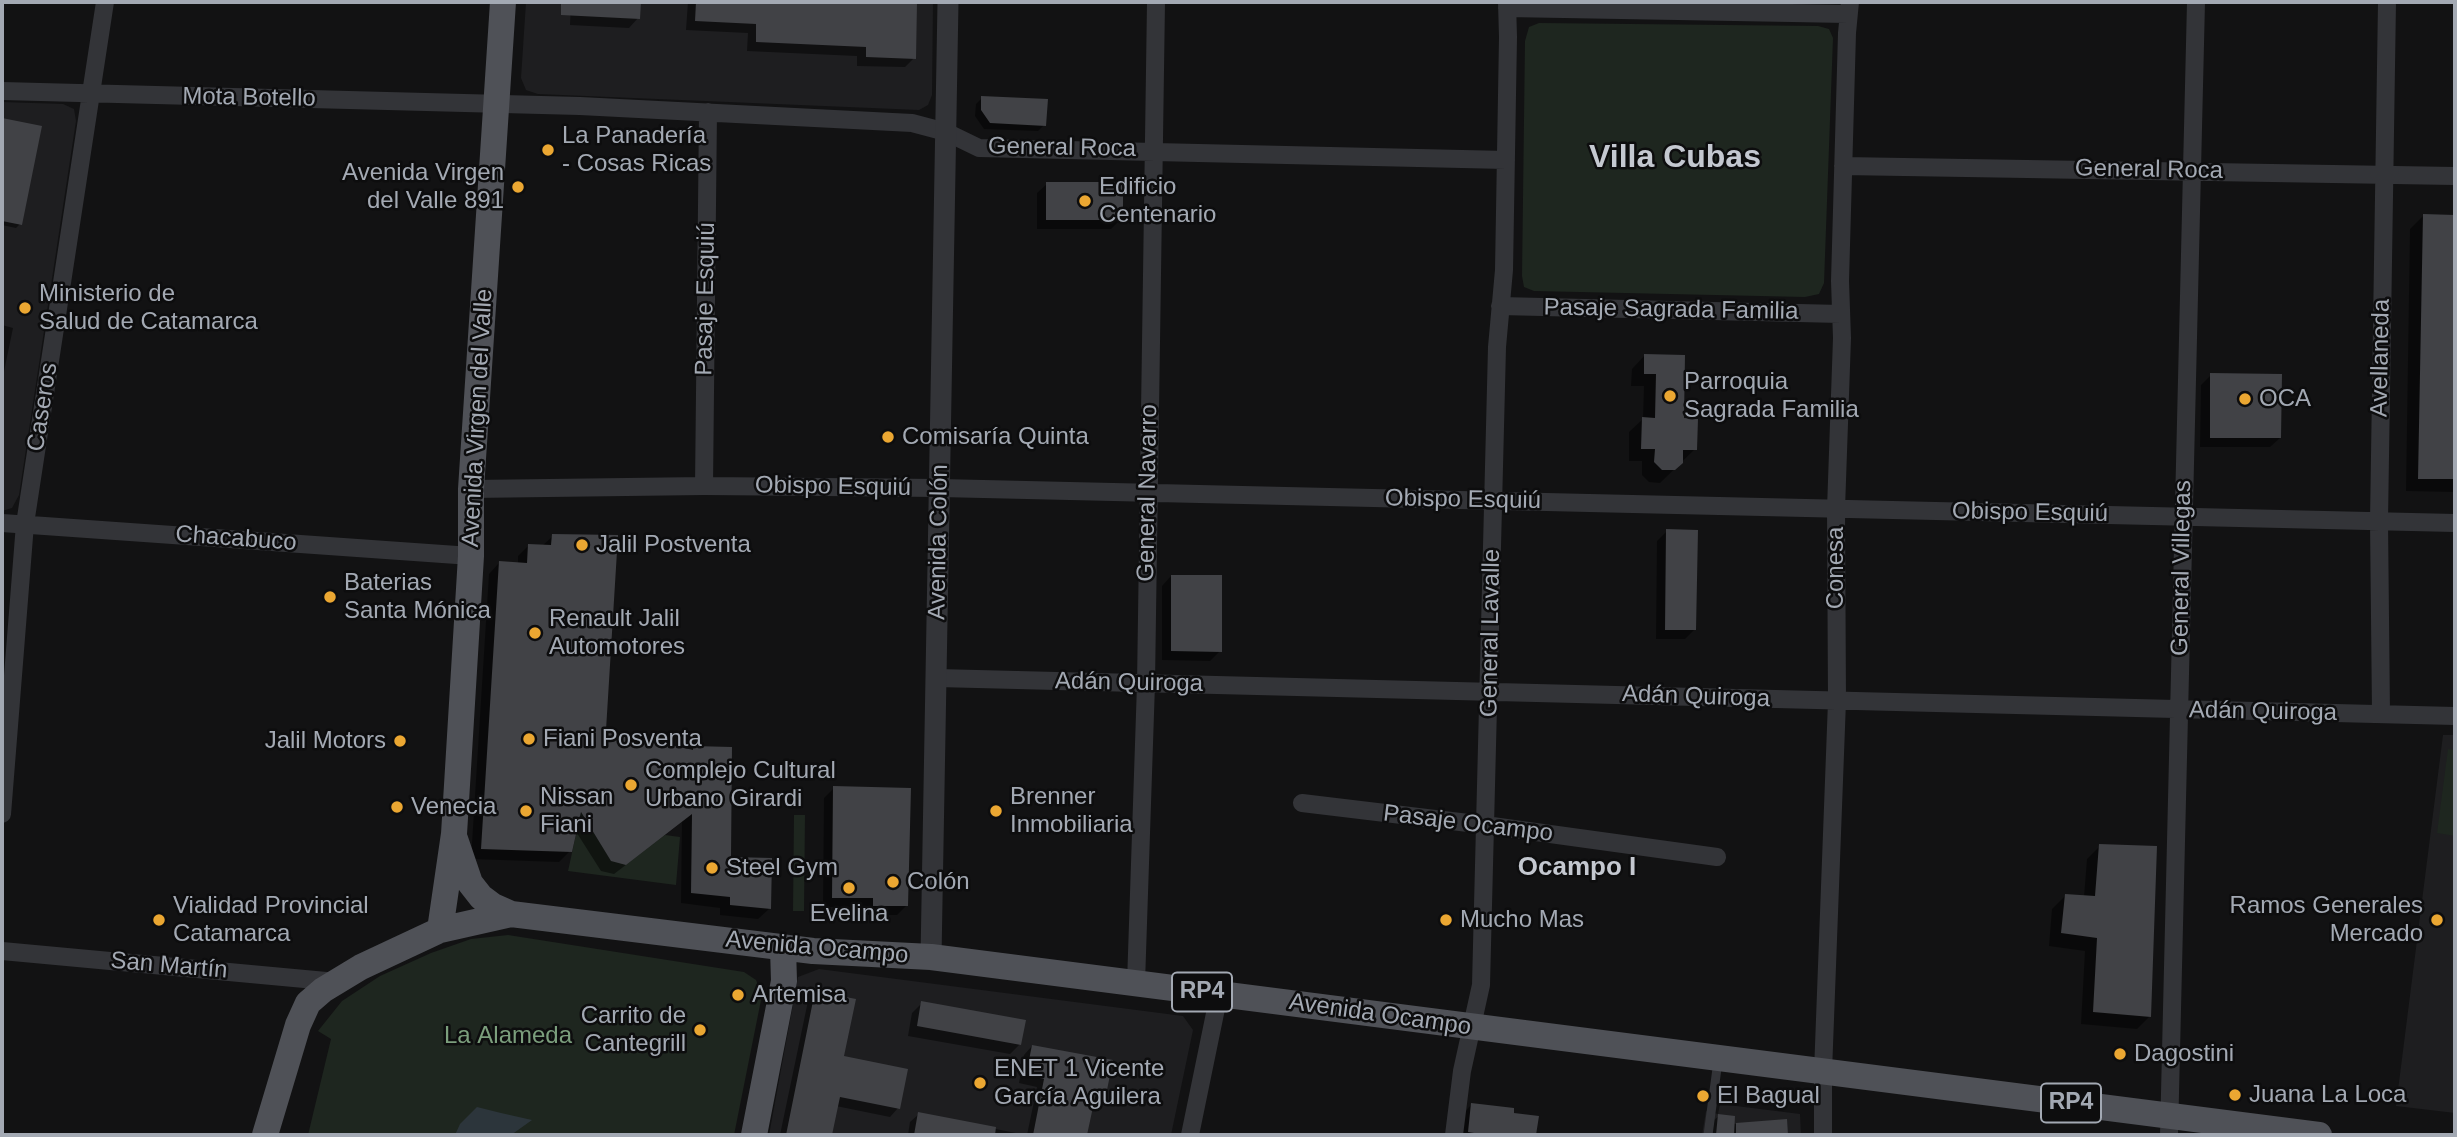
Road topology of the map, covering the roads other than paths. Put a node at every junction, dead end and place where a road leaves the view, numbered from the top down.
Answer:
1 (105, 2) edge
2 (503, 2) edge
3 (948, 2) edge
4 (1156, 2) edge
5 (2196, 2) edge
6 (2387, 2) edge
7 (1507, 5) edge
8 (1849, 8) edge
9 (2, 91) edge
10 (91, 94) junction
11 (497, 104) junction
12 (708, 113) junction
13 (946, 132) junction
14 (1153, 151) junction
15 (1506, 160) junction
16 (1843, 166) junction
17 (2192, 171) junction
18 (2383, 174) junction
19 (2455, 176) edge
20 (1500, 306) junction
21 (1841, 314) junction
22 (704, 486) junction
23 (940, 488) junction
24 (471, 489) junction
25 (1147, 494) junction
26 (1494, 500) junction
27 (1836, 509) junction
28 (2183, 516) junction
29 (2379, 521) junction
30 (2, 523) edge
31 (2455, 523) edge
32 (25, 524) junction
33 (471, 556) junction
34 (937, 678) junction
35 (1146, 684) junction
36 (1489, 691) junction
37 (1837, 701) junction
38 (2178, 710) junction
39 (2381, 714) junction
40 (2455, 716) edge
41 (1302, 803) dead end
42 (2, 814) edge
43 (1485, 825) junction
44 (454, 834) junction
45 (1717, 857) dead end
46 (511, 914) junction
47 (440, 930) junction
48 (783, 948) junction
49 (2, 951) edge
50 (931, 957) junction
51 (337, 982) junction
52 (1136, 983) junction
53 (1219, 994) junction
54 (1473, 1028) junction
55 (1718, 1058) junction
56 (1823, 1072) junction
57 (2169, 1126) edge
58 (2244, 1130) edge
59 (265, 1135) edge
60 (754, 1135) edge
61 (1190, 1135) edge
62 (1454, 1135) edge
63 (1708, 1135) edge
64 (1823, 1135) edge
65 (2319, 1135) edge

1 - 10 street, Caseros
2 - 11 main road, Avenida Virgen del Valle
3 - 13 street, Avenida Colón
4 - 14 street, General Navarro
5 - 17 street, General Villegas
6 - 18 street, Avellaneda
7 - 8 street
7 - 15 street, General Lavalle
8 - 16 street, Conesa
9 - 10 street, Mota Botello
10 - 11 street, Mota Botello
10 - 32 street, Caseros
11 - 12 street, General Roca
11 - 24 main road, Avenida Virgen del Valle
12 - 13 street, General Roca
12 - 22 street, Pasaje Esquiú
13 - 14 street, General Roca
13 - 23 street, Avenida Colón
14 - 15 street, General Roca
14 - 25 street, General Navarro
15 - 20 street, General Lavalle
16 - 17 street, General Roca
16 - 21 street, Conesa
17 - 18 street, General Roca
17 - 28 street, General Villegas
18 - 19 street, General Roca
18 - 29 street, Avellaneda
20 - 21 street, Pasaje Sagrada Familia
20 - 26 street, General Lavalle
21 - 27 street, Conesa
22 - 23 street, Obispo Esquiú
22 - 24 street, Obispo Esquiú
23 - 25 street, Obispo Esquiú
23 - 34 street, Avenida Colón
24 - 33 main road, Avenida Virgen del Valle
25 - 26 street, Obispo Esquiú
25 - 35 street, General Navarro
26 - 27 street, Obispo Esquiú
26 - 36 street, General Lavalle
27 - 28 street, Obispo Esquiú
27 - 37 street, Conesa
28 - 29 street, Obispo Esquiú
28 - 38 street, General Villegas
29 - 31 street, Obispo Esquiú
29 - 39 street, Avellaneda
30 - 32 street, Chacabuco
32 - 33 street, Chacabuco
32 - 42 street, Caseros
33 - 44 main road, Avenida Virgen del Valle
34 - 35 street, Adán Quiroga
34 - 50 street, Avenida Colón
35 - 36 street, Adán Quiroga
35 - 52 street, General Navarro
36 - 37 street, Adán Quiroga
36 - 43 street, General Lavalle
37 - 38 street, Adán Quiroga
37 - 56 street, Conesa
38 - 39 street, Adán Quiroga
38 - 57 street, General Villegas
39 - 40 street, Adán Quiroga
41 - 43 street, Pasaje Ocampo
43 - 45 street, Pasaje Ocampo
43 - 54 street, General Lavalle
44 - 46 main road, Avenida Virgen del Valle
44 - 47 main road, Avenida Virgen del Valle
46 - 47 main road, Avenida Ocampo / RP4
46 - 48 main road, Avenida Ocampo / RP4
47 - 51 main road, Avenida Ocampo
48 - 50 main road, Avenida Ocampo / RP4
48 - 60 main road
49 - 51 street, San Martín
50 - 52 main road, Avenida Ocampo / RP4
51 - 59 main road, Avenida Ocampo
52 - 53 main road, Avenida Ocampo / RP4
53 - 54 main road, Avenida Ocampo / RP4
53 - 61 street
54 - 55 main road, Avenida Ocampo / RP4
54 - 62 street, General Lavalle
55 - 56 main road, Avenida Ocampo / RP4
55 - 63 lane
56 - 57 main road, Avenida Ocampo / RP4
56 - 64 street, Conesa
57 - 58 main road, Avenida Ocampo / RP4
58 - 65 main road, Avenida Ocampo / RP4

